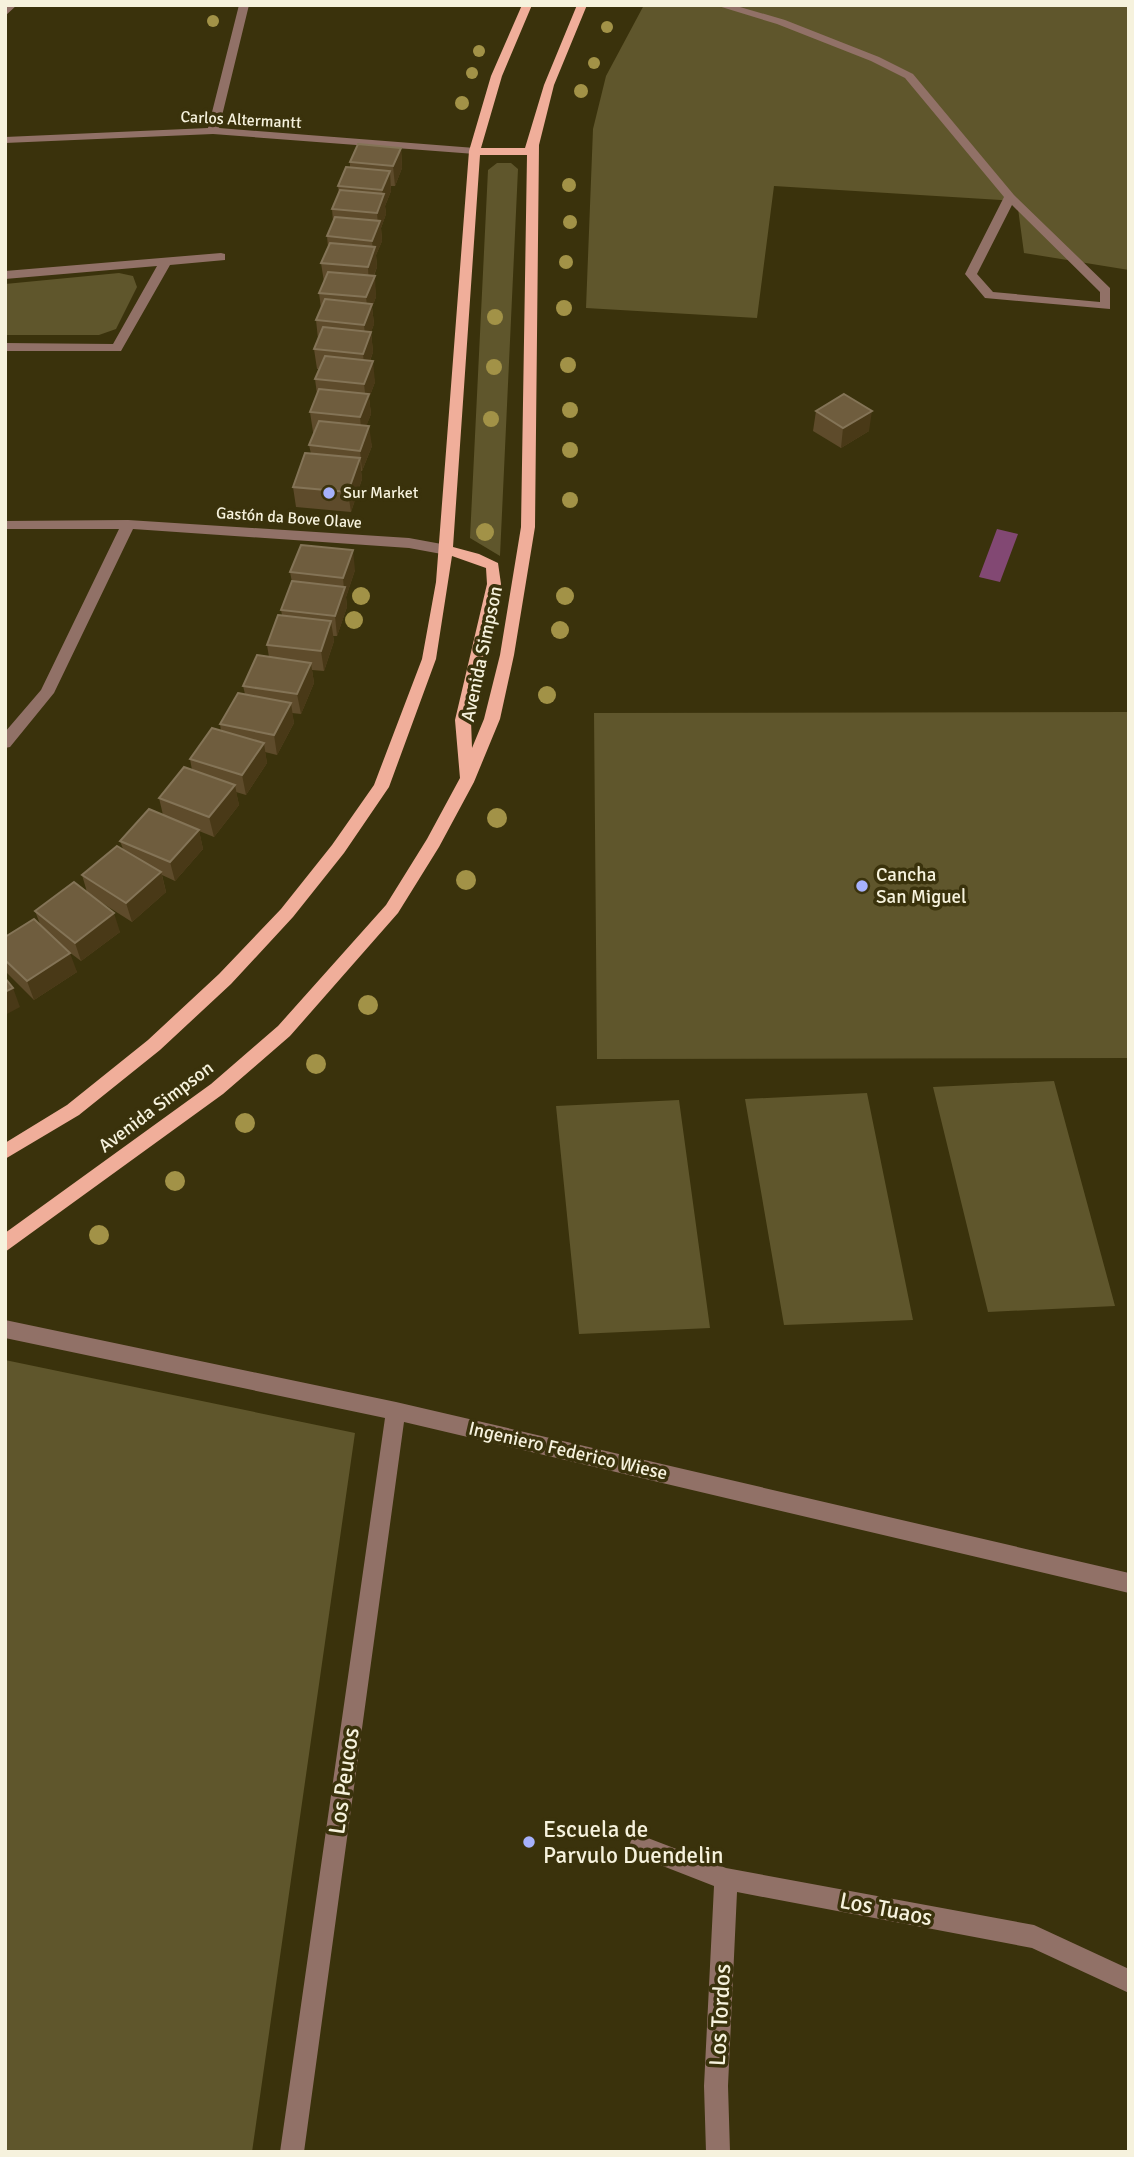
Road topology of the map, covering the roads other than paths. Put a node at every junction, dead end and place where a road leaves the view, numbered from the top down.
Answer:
1 (12, 5) edge
2 (244, 5) edge
3 (527, 5) edge
4 (582, 5) edge
5 (720, 5) edge
6 (5, 13) edge
7 (213, 131) junction
8 (5, 140) edge
9 (533, 145) junction
10 (475, 151) junction
11 (1010, 197) junction
12 (221, 257) dead end
13 (166, 261) junction
14 (5, 275) edge
15 (5, 347) edge
16 (128, 524) junction
17 (5, 525) edge
18 (447, 550) junction
19 (5, 743) edge
20 (466, 782) junction
21 (5, 1152) edge
22 (5, 1244) edge
23 (5, 1329) edge
24 (396, 1411) junction
25 (1129, 1583) edge
26 (640, 1846) dead end
27 (726, 1879) junction
28 (1129, 1981) edge
29 (292, 2152) edge
30 (718, 2152) edge

1 - 6 street
2 - 7 street
3 - 10 main road
4 - 9 main road, Avenida Simpson
5 - 11 street
7 - 8 street, Carlos Altermantt
7 - 10 street, Carlos Altermantt
9 - 10 main road
9 - 20 main road, Avenida Simpson
10 - 18 main road
11 - 11 street
12 - 13 street
13 - 14 street
13 - 15 street
16 - 17 street, Gastón da Bove Olave
16 - 18 street, Gastón da Bove Olave
16 - 19 street
18 - 20 main road
18 - 21 main road
20 - 22 main road, Avenida Simpson
23 - 24 street, Ingeniero Federico Wiese
24 - 25 street, Ingeniero Federico Wiese
24 - 29 street, Los Peucos
26 - 27 street, Los Tuaos
27 - 28 street, Los Tuaos
27 - 30 street, Los Tordos

